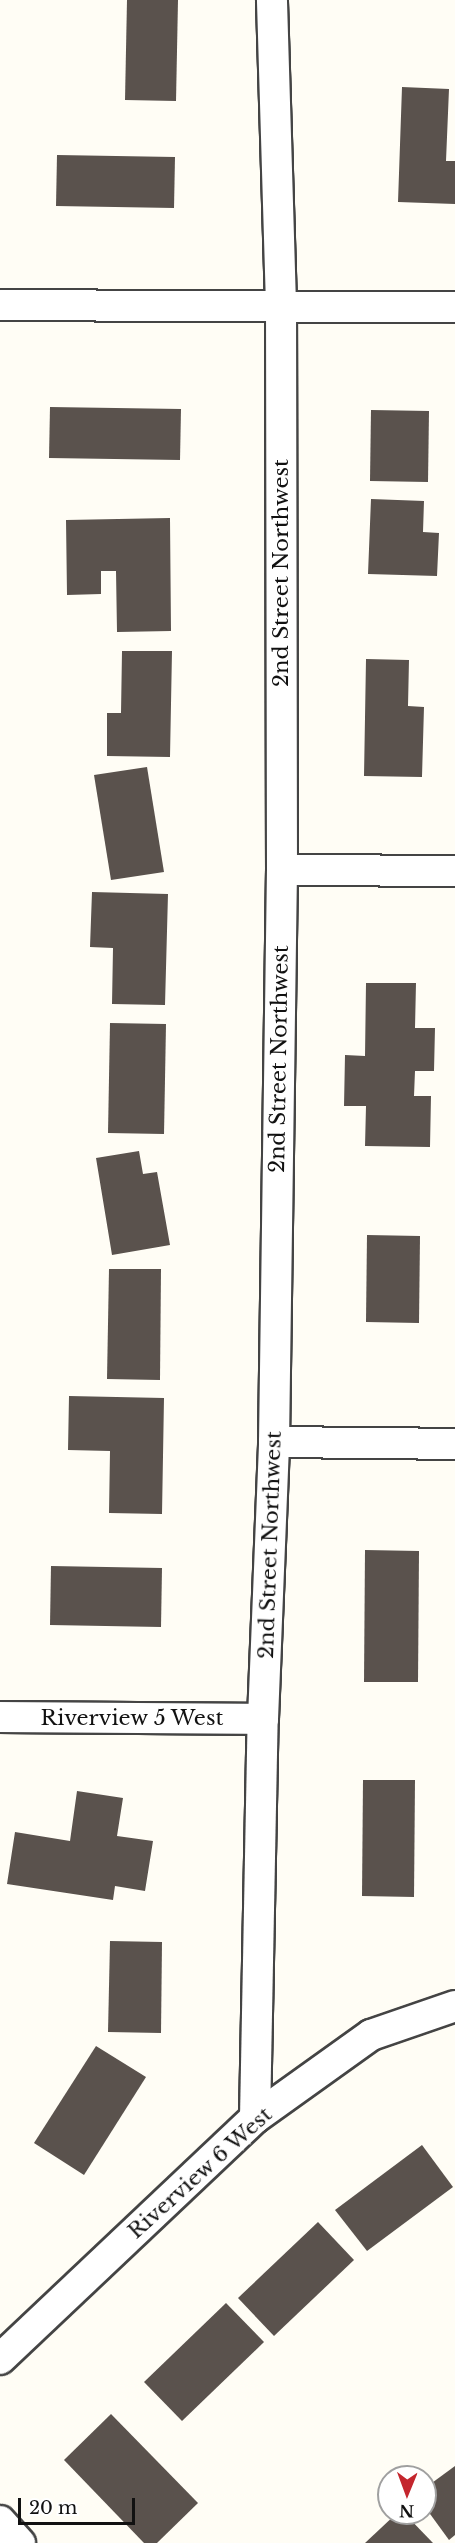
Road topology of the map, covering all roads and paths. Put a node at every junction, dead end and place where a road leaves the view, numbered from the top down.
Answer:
1 (272, 0) edge
2 (0, 305) edge
3 (281, 305) junction
4 (455, 307) edge
5 (282, 870) junction
6 (455, 871) edge
7 (274, 1442) junction
8 (455, 1444) edge
9 (0, 1717) edge
10 (263, 1719) junction
11 (455, 2006) edge
12 (255, 2118) junction
13 (0, 2359) edge
14 (0, 2521) edge
15 (20, 2543) edge

1 - 3 street, 2nd Street Northwest
2 - 3 street
3 - 4 street
3 - 5 street, 2nd Street Northwest
5 - 6 street
5 - 7 street, 2nd Street Northwest
7 - 8 street
7 - 10 street, 2nd Street Northwest
9 - 10 street, Riverview 5 West
10 - 12 street, 2nd Street Northwest
11 - 12 street, Riverview 6 West
12 - 13 street, Riverview 6 West
14 - 15 street

